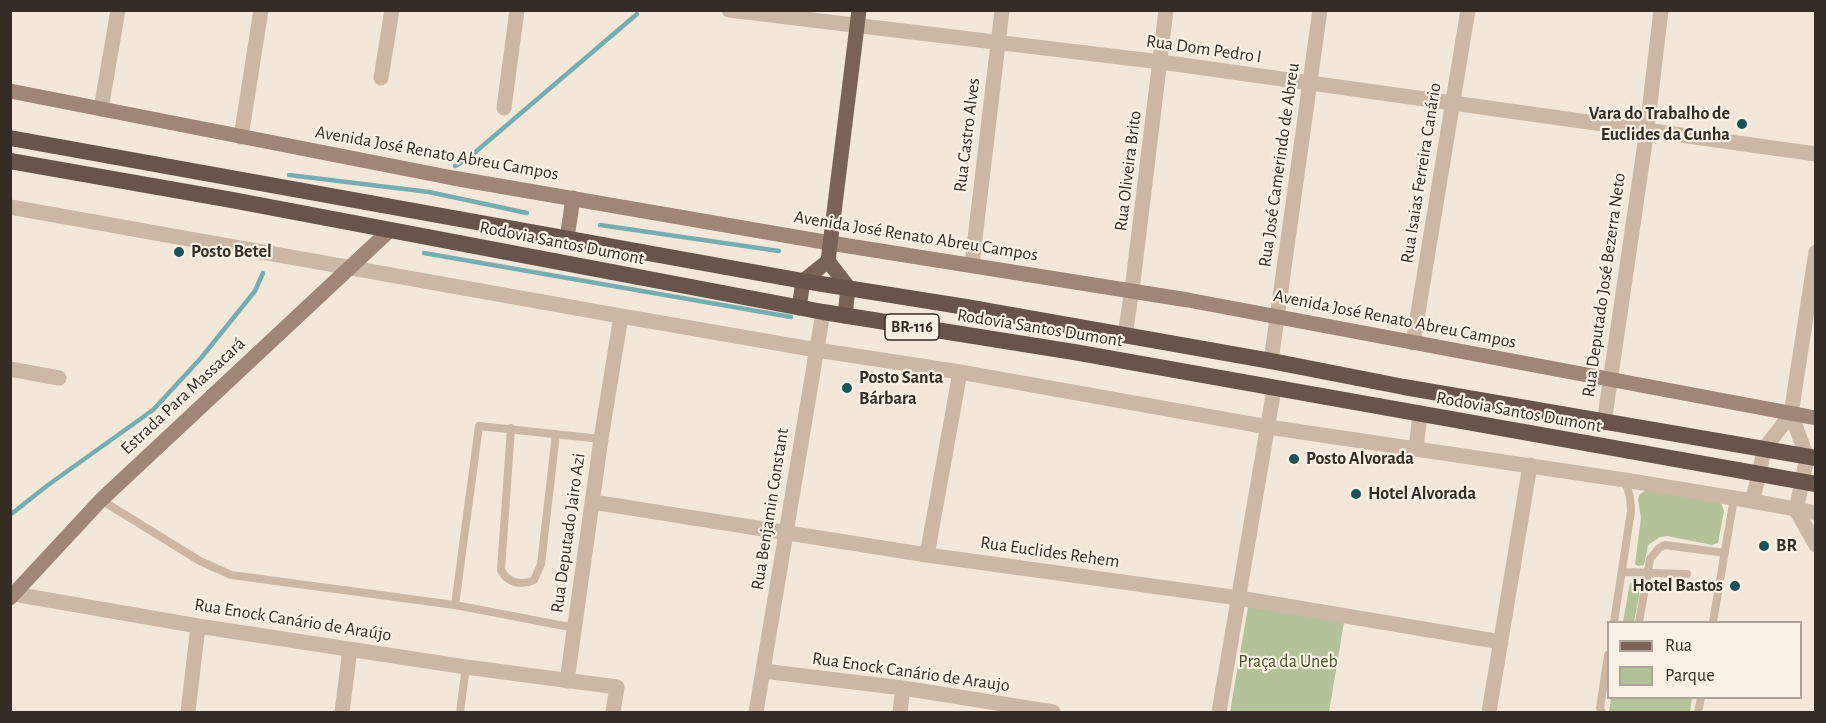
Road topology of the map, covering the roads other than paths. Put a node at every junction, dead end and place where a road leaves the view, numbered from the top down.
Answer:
1 (118, 10) edge
2 (261, 10) edge
3 (392, 10) edge
4 (518, 10) edge
5 (729, 10) edge
6 (1002, 10) edge
7 (1166, 10) edge
8 (1320, 10) edge
9 (1468, 10) edge
10 (1661, 10) edge
11 (858, 18) edge
12 (998, 42) junction
13 (1161, 62) junction
14 (381, 78) dead end
15 (1309, 84) junction
16 (10, 91) edge
17 (1452, 104) junction
18 (504, 108) dead end
19 (101, 109) junction
20 (1647, 129) junction
21 (241, 136) junction
22 (10, 138) edge
23 (1815, 154) edge
24 (10, 161) edge
25 (573, 198) junction
26 (10, 207) edge
27 (390, 230) junction
28 (567, 238) junction
29 (830, 243) junction
30 (1815, 252) edge
31 (828, 261) junction
32 (972, 264) junction
33 (350, 268) junction
34 (1814, 279) edge
35 (804, 281) junction
36 (848, 287) junction
37 (1132, 290) junction
38 (799, 308) junction
39 (823, 312) junction
40 (621, 316) junction
41 (846, 316) junction
42 (1278, 317) junction
43 (1125, 335) junction
44 (1413, 343) junction
45 (817, 350) junction
46 (1271, 361) junction
47 (10, 369) edge
48 (960, 372) junction
49 (59, 378) dead end
50 (1610, 381) junction
51 (1274, 389) junction
52 (1791, 414) junction
53 (1420, 415) junction
54 (1815, 418) edge
55 (1604, 423) junction
56 (1268, 427) junction
57 (511, 428) junction
58 (556, 434) junction
59 (601, 439) junction
60 (1416, 448) junction
61 (1764, 448) junction
62 (1811, 457) edge
63 (1530, 465) junction
64 (1759, 475) junction
65 (1625, 480) junction
66 (1809, 483) edge
67 (1734, 498) junction
68 (101, 500) junction
69 (1752, 501) junction
70 (593, 502) junction
71 (1796, 510) junction
72 (1815, 513) edge
73 (787, 532) junction
74 (1815, 545) edge
75 (1725, 553) junction
76 (927, 555) junction
77 (1622, 572) junction
78 (1647, 573) junction
79 (1687, 574) dead end
80 (12, 596) edge
81 (1239, 598) junction
82 (455, 605) junction
83 (1614, 621) edge
84 (1639, 621) edge
85 (1713, 621) edge
86 (198, 626) junction
87 (575, 628) junction
88 (1501, 642) junction
89 (350, 649) junction
90 (1607, 666) edge
91 (466, 668) junction
92 (763, 671) junction
93 (567, 681) junction
94 (903, 688) junction
95 (188, 712) edge
96 (342, 712) edge
97 (460, 712) edge
98 (613, 712) edge
99 (756, 712) edge
100 (900, 712) edge
101 (1053, 712) edge
102 (1219, 712) edge
103 (1490, 712) edge
104 (1602, 712) edge

1 - 19 street
2 - 21 street
3 - 14 street
4 - 18 street
5 - 11 street, Rua Dom Pedro I
6 - 12 street, Rua Castro Alves
7 - 13 street, Rua Oliveira Brito
8 - 15 street, Rua José Camerindo de Abreu
9 - 17 street, Rua Isaias Ferreira Canário
10 - 20 street, Rua Deputado José Bezerra Neto
11 - 12 street, Rua Dom Pedro I
11 - 29 main road
12 - 13 street, Rua Dom Pedro I
12 - 32 street, Rua Castro Alves
13 - 15 street, Rua Dom Pedro I
13 - 37 street, Rua Oliveira Brito
15 - 17 street, Rua Dom Pedro I
15 - 42 street, Rua José Camerindo de Abreu
16 - 19 main road, Avenida José Renato Abreu Campos
17 - 20 street, Rua Dom Pedro I
17 - 44 street, Rua Isaias Ferreira Canário
19 - 21 main road, Avenida José Renato Abreu Campos
20 - 23 street, Rua Dom Pedro I
20 - 50 street, Rua Deputado José Bezerra Neto
21 - 25 main road, Avenida José Renato Abreu Campos
22 - 28 highway, Rodovia Santos Dumont / BR-116
24 - 27 highway, Rodovia Santos Dumont / BR-116
25 - 28 main road
25 - 29 main road, Avenida José Renato Abreu Campos
26 - 33 street
27 - 33 main road, Estrada Para Massacará
27 - 38 highway, Rodovia Santos Dumont / BR-116
28 - 35 highway, Rodovia Santos Dumont / BR-116
29 - 31 main road
29 - 32 main road, Avenida José Renato Abreu Campos
30 - 34 street
31 - 35 main road
31 - 36 main road
32 - 37 main road, Avenida José Renato Abreu Campos
33 - 40 street
33 - 68 main road, Estrada Para Massacará
34 - 52 street
35 - 36 highway, Rodovia Santos Dumont / BR-116
35 - 38 main road
36 - 41 main road
36 - 43 highway, Rodovia Santos Dumont / BR-116
37 - 42 main road, Avenida José Renato Abreu Campos
37 - 43 street, Rua Oliveira Brito
38 - 39 highway, Rodovia Santos Dumont / BR-116
39 - 41 highway, Rodovia Santos Dumont / BR-116
39 - 45 street, Rua Benjamin Constant
40 - 45 street
40 - 59 street, Rua Deputado Jairo Azi
41 - 51 highway, Rodovia Santos Dumont / BR-116
42 - 44 main road, Avenida José Renato Abreu Campos
42 - 46 street, Rua José Camerindo de Abreu
43 - 46 highway, Rodovia Santos Dumont / BR-116
44 - 50 main road, Avenida José Renato Abreu Campos
45 - 48 street
45 - 73 street, Rua Benjamin Constant
46 - 55 highway, Rodovia Santos Dumont / BR-116
47 - 49 street
48 - 56 street
48 - 76 street
50 - 52 main road, Avenida José Renato Abreu Campos
50 - 55 street, Rua Deputado José Bezerra Neto
51 - 53 highway, Rodovia Santos Dumont / BR-116
51 - 56 street
52 - 54 main road, Avenida José Renato Abreu Campos
52 - 61 street
52 - 62 street
53 - 60 street
53 - 64 highway, Rodovia Santos Dumont / BR-116
55 - 61 highway, Rodovia Santos Dumont / BR-116
56 - 60 street
56 - 81 street
57 - 58 lane
57 - 58 lane
57 - 82 lane
58 - 59 lane
59 - 70 street, Rua Deputado Jairo Azi
60 - 63 street
61 - 62 highway, Rodovia Santos Dumont / BR-116
61 - 64 street
62 - 66 street
63 - 65 street
63 - 88 street
64 - 66 highway, Rodovia Santos Dumont / BR-116
64 - 69 street
65 - 67 street
65 - 77 lane
66 - 71 street
67 - 69 street
67 - 75 lane
68 - 80 main road, Estrada Para Massacará
68 - 82 lane
69 - 71 street
70 - 73 street, Rua Euclides Rehem
70 - 87 street, Rua Deputado Jairo Azi
71 - 72 street
71 - 74 street
73 - 76 street, Rua Euclides Rehem
73 - 92 street, Rua Benjamin Constant
75 - 78 lane
75 - 85 lane
76 - 81 street, Rua Euclides Rehem
77 - 78 lane
77 - 83 lane
78 - 79 lane
78 - 84 lane
80 - 86 street, Rua Enock Canário de Araújo
81 - 88 street, Rua Euclides Rehem
81 - 102 street
82 - 87 lane
86 - 89 street, Rua Enock Canário de Araújo
86 - 95 street
87 - 93 street, Rua Deputado Jairo Azi
88 - 103 street
89 - 91 street, Rua Enock Canário de Araújo
89 - 96 street
90 - 104 lane
91 - 93 street, Rua Enock Canário de Araújo
91 - 97 lane
92 - 94 street, Rua Enock Canário de Araujo
92 - 99 street, Rua Benjamin Constant
93 - 98 street
94 - 100 street
94 - 101 street, Rua Enock Canário de Araujo

